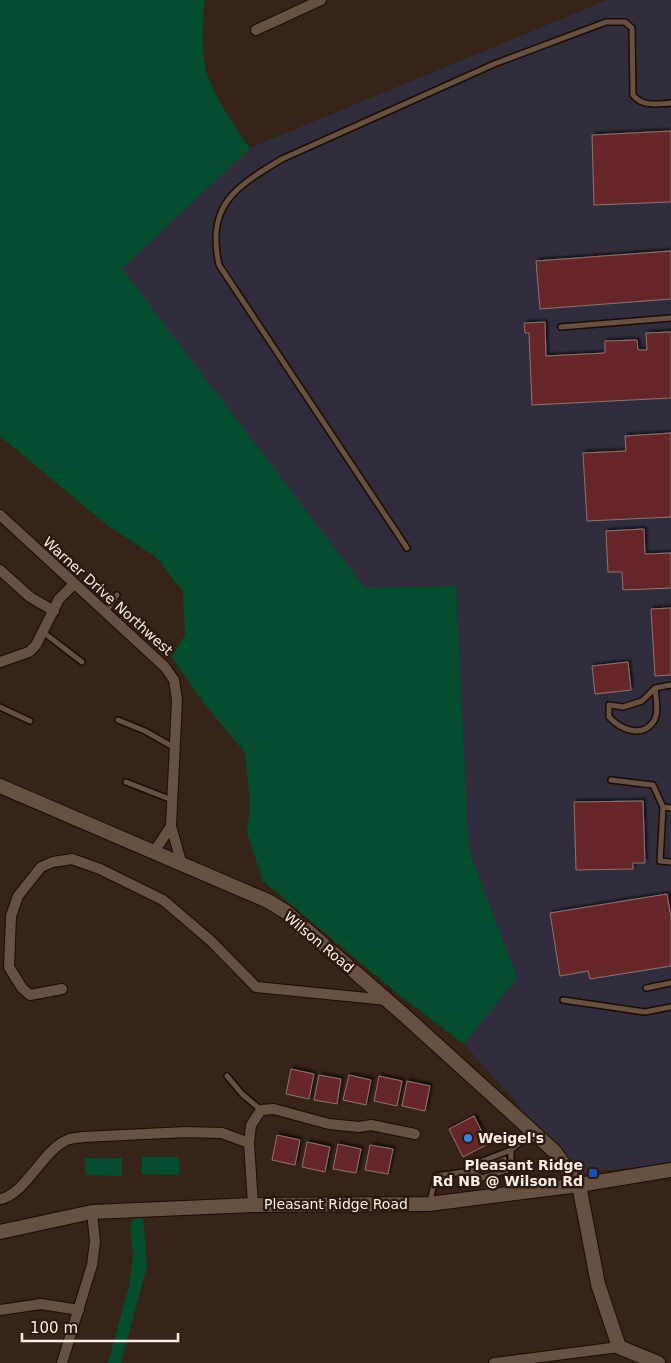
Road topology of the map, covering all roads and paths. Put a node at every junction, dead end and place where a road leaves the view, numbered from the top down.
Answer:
1 (321, 0) edge
2 (256, 30) dead end
3 (671, 103) edge
4 (671, 318) edge
5 (562, 327) dead end
6 (0, 516) edge
7 (407, 548) dead end
8 (0, 570) edge
9 (74, 584) junction
10 (117, 595) dead end
11 (54, 611) junction
12 (106, 613) junction
13 (43, 632) junction
14 (0, 662) edge
15 (82, 662) dead end
16 (671, 685) edge
17 (655, 688) junction
18 (0, 706) edge
19 (118, 720) dead end
20 (30, 721) dead end
21 (175, 748) junction
22 (611, 780) dead end
23 (126, 782) dead end
24 (0, 786) edge
25 (172, 800) junction
26 (664, 807) junction
27 (671, 808) edge
28 (171, 826) junction
29 (154, 852) junction
30 (671, 862) edge
31 (182, 865) junction
32 (671, 983) edge
33 (646, 988) dead end
34 (62, 989) dead end
35 (387, 1000) junction
36 (563, 1000) dead end
37 (671, 1007) edge
38 (227, 1076) dead end
39 (261, 1110) junction
40 (533, 1132) junction
41 (415, 1134) dead end
42 (249, 1143) junction
43 (511, 1150) junction
44 (671, 1170) edge
45 (471, 1172) junction
46 (579, 1185) junction
47 (0, 1199) edge
48 (429, 1204) junction
49 (253, 1205) junction
50 (92, 1212) junction
51 (0, 1232) edge
52 (0, 1310) edge
53 (78, 1310) junction
54 (619, 1346) junction
55 (62, 1363) edge
56 (494, 1363) edge
57 (658, 1363) edge

1 - 2 street
3 - 7 lane
4 - 5 lane
6 - 9 street, Warner Drive Northwest
8 - 11 street
9 - 11 street
9 - 12 street, Warner Drive Northwest
10 - 12 lane
11 - 13 street
12 - 21 street, Warner Drive Northwest
13 - 14 street
13 - 15 lane
16 - 17 lane
17 - 17 lane
18 - 20 lane
19 - 21 lane
21 - 25 street, Warner Drive Northwest
22 - 26 lane
23 - 25 lane
24 - 29 street, Wilson Road
25 - 28 street, Warner Drive Northwest
26 - 27 lane
26 - 30 lane
28 - 29 street
28 - 31 street
29 - 31 street, Wilson Road
31 - 35 street, Wilson Road
32 - 33 lane
34 - 35 street
35 - 40 street, Wilson Road
36 - 37 lane
38 - 39 lane
39 - 41 street
39 - 42 street
40 - 43 lane
40 - 46 street, Wilson Road
42 - 47 street
42 - 49 street
43 - 45 lane
43 - 45 lane
44 - 46 street, Pleasant Ridge Road
45 - 48 lane
46 - 48 street, Pleasant Ridge Road
46 - 54 street
48 - 49 street, Pleasant Ridge Road
49 - 50 street, Pleasant Ridge Road
50 - 51 street, Pleasant Ridge Road
50 - 53 street
52 - 53 street
53 - 55 street
54 - 56 street
54 - 57 street

